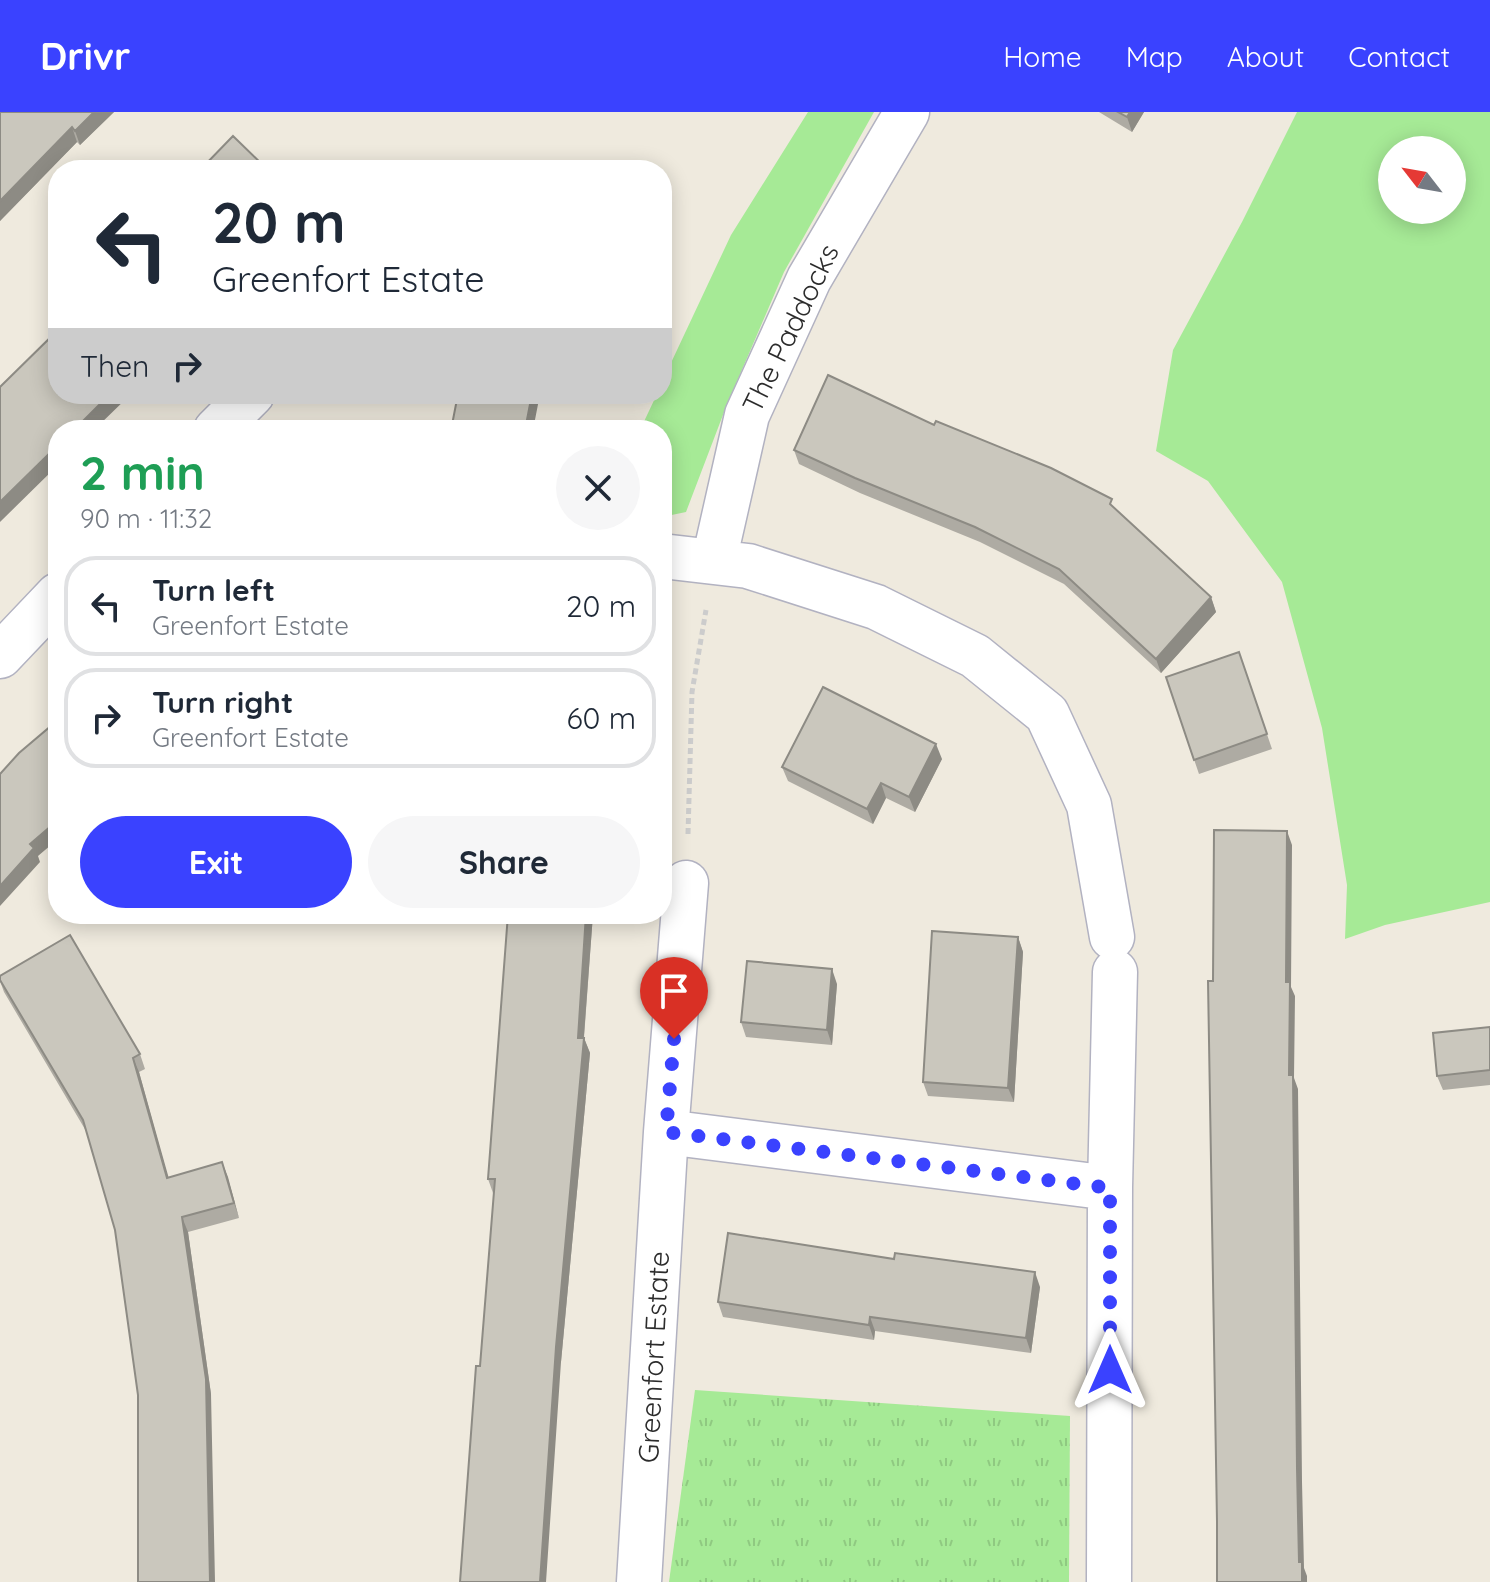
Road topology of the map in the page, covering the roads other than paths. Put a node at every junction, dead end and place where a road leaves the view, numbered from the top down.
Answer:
1 (907, 112) edge
2 (242, 404) edge
3 (226, 420) edge
4 (672, 557) edge
5 (714, 561) junction
6 (48, 606) edge
7 (0, 656) edge
8 (686, 883) road end
9 (666, 1132) junction
10 (1110, 1188) junction
11 (639, 1582) edge
12 (1109, 1582) edge

1 - 5 street, The Paddocks
2 - 3 street
4 - 5 street
5 - 10 street
6 - 7 street
8 - 9 street, Greenfort Estate
9 - 10 street
9 - 11 street, Greenfort Estate
10 - 12 street

